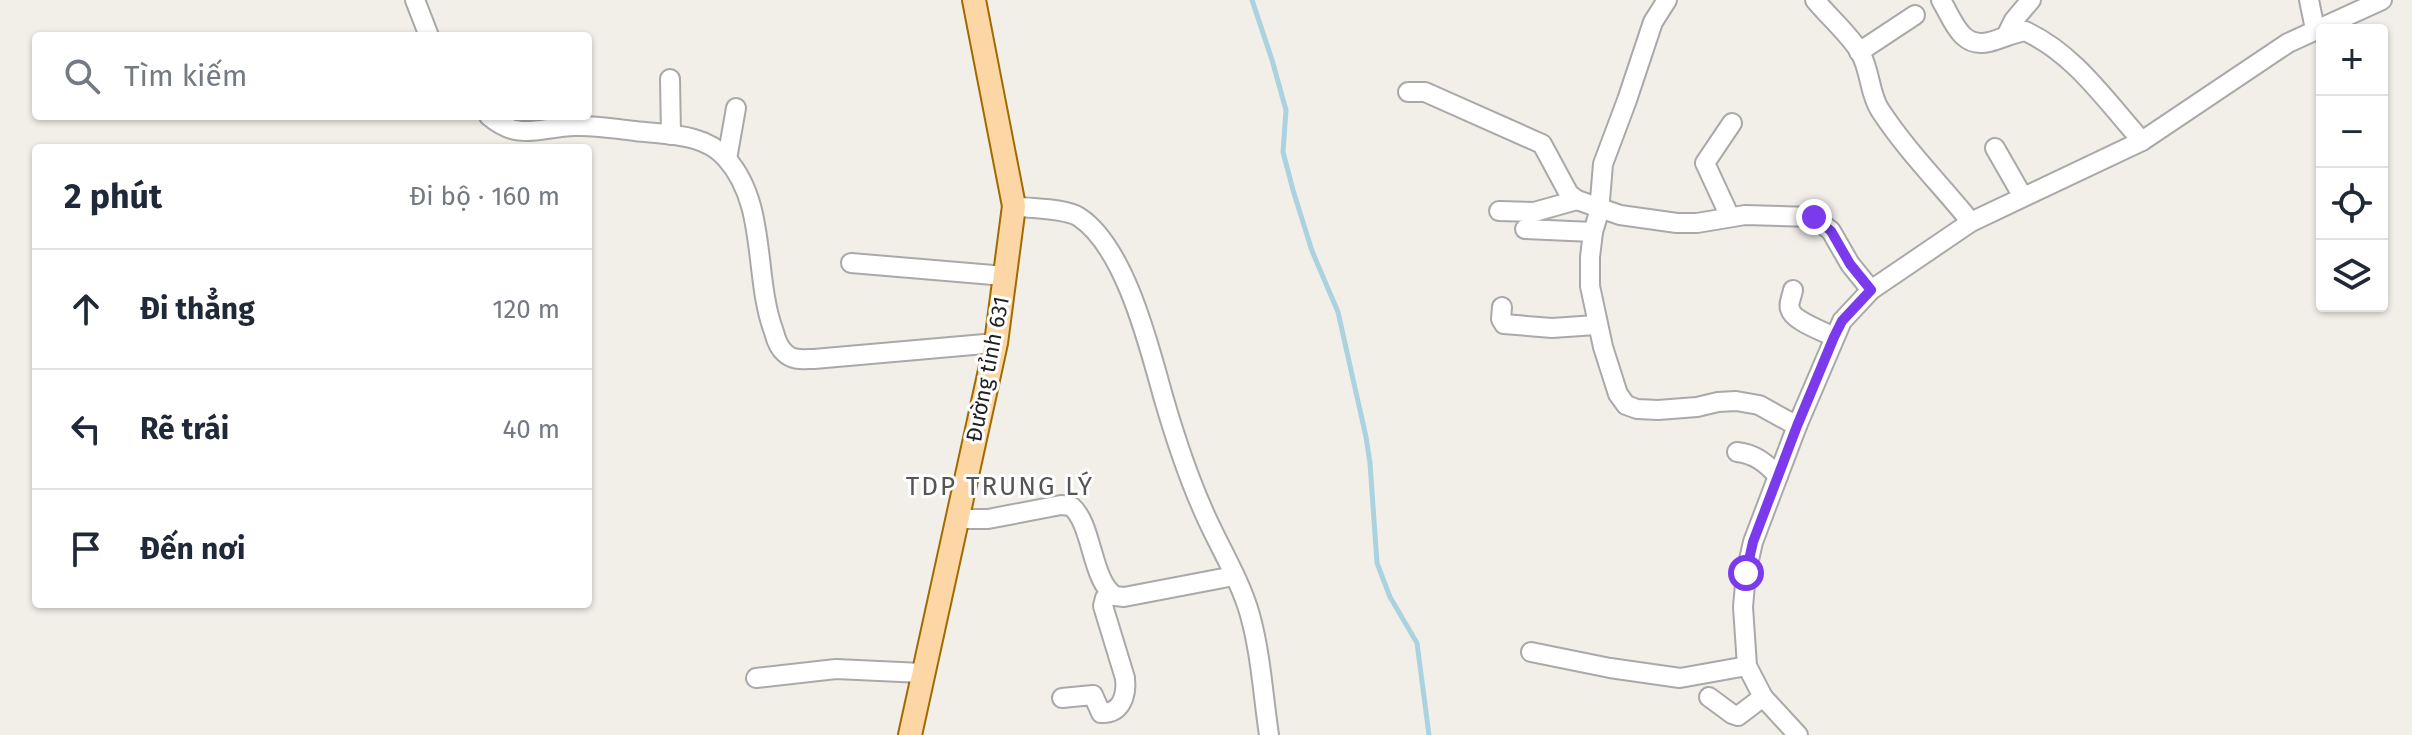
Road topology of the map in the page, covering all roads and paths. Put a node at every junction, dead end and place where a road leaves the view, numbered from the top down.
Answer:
1 (415, 0) edge
2 (974, 0) edge
3 (1667, 0) edge
4 (1815, 0) edge
5 (1941, 0) edge
6 (2031, 0) edge
7 (2309, 0) edge
8 (2382, 0) edge
9 (1915, 15) dead end
10 (2315, 29) junction
11 (427, 32) edge
12 (2006, 36) junction
13 (1859, 52) junction
14 (670, 79) dead end
15 (1408, 92) dead end
16 (736, 108) dead end
17 (494, 120) edge
18 (1732, 123) dead end
19 (671, 135) junction
20 (2142, 141) junction
21 (1995, 148) dead end
22 (727, 159) junction
23 (2023, 197) junction
24 (1577, 200) junction
25 (1014, 206) junction
26 (1600, 207) junction
27 (1499, 211) dead end
28 (1730, 217) junction
29 (1971, 222) junction
30 (1525, 229) dead end
31 (1593, 232) junction
32 (851, 263) dead end
33 (1005, 276) junction
34 (1793, 290) dead end
35 (1871, 290) junction
36 (1502, 307) dead end
37 (1596, 325) junction
38 (1834, 337) junction
39 (996, 343) junction
40 (1797, 426) junction
41 (1737, 452) dead end
42 (1778, 476) junction
43 (957, 519) junction
44 (1234, 576) junction
45 (1110, 593) junction
46 (1531, 652) dead end
47 (1747, 666) junction
48 (922, 673) junction
49 (756, 678) dead end
50 (1709, 697) dead end
51 (1763, 697) junction
52 (1062, 698) dead end
53 (910, 735) edge
54 (1269, 735) edge
55 (1798, 735) edge

1 - 11 street
2 - 25 main road, Đường tỉnh 631
3 - 26 street
4 - 13 street
5 - 12 street
6 - 12 street
7 - 10 street
8 - 10 street
9 - 13 street
10 - 20 street
12 - 20 street
13 - 29 street
14 - 19 street
15 - 24 street
16 - 22 street
17 - 19 street
18 - 28 street
19 - 22 street
20 - 23 street
21 - 23 street
22 - 39 street
23 - 29 street
24 - 26 street
24 - 27 street
25 - 33 main road, Đường tỉnh 631
25 - 44 street
26 - 28 street
26 - 31 street
28 - 35 street
29 - 35 street
30 - 31 street
31 - 37 street
32 - 33 street
33 - 39 main road, Đường tỉnh 631
34 - 38 street
35 - 38 street
36 - 37 street
37 - 40 street
38 - 40 street
39 - 43 main road, Đường tỉnh 631
40 - 42 street
41 - 42 street
42 - 47 street
43 - 45 street
43 - 48 main road, Đường tỉnh 631
44 - 45 street
44 - 54 street
45 - 52 street
46 - 47 street
47 - 51 street
48 - 49 street
48 - 53 main road, Đường tỉnh 631
50 - 51 street
51 - 55 street

